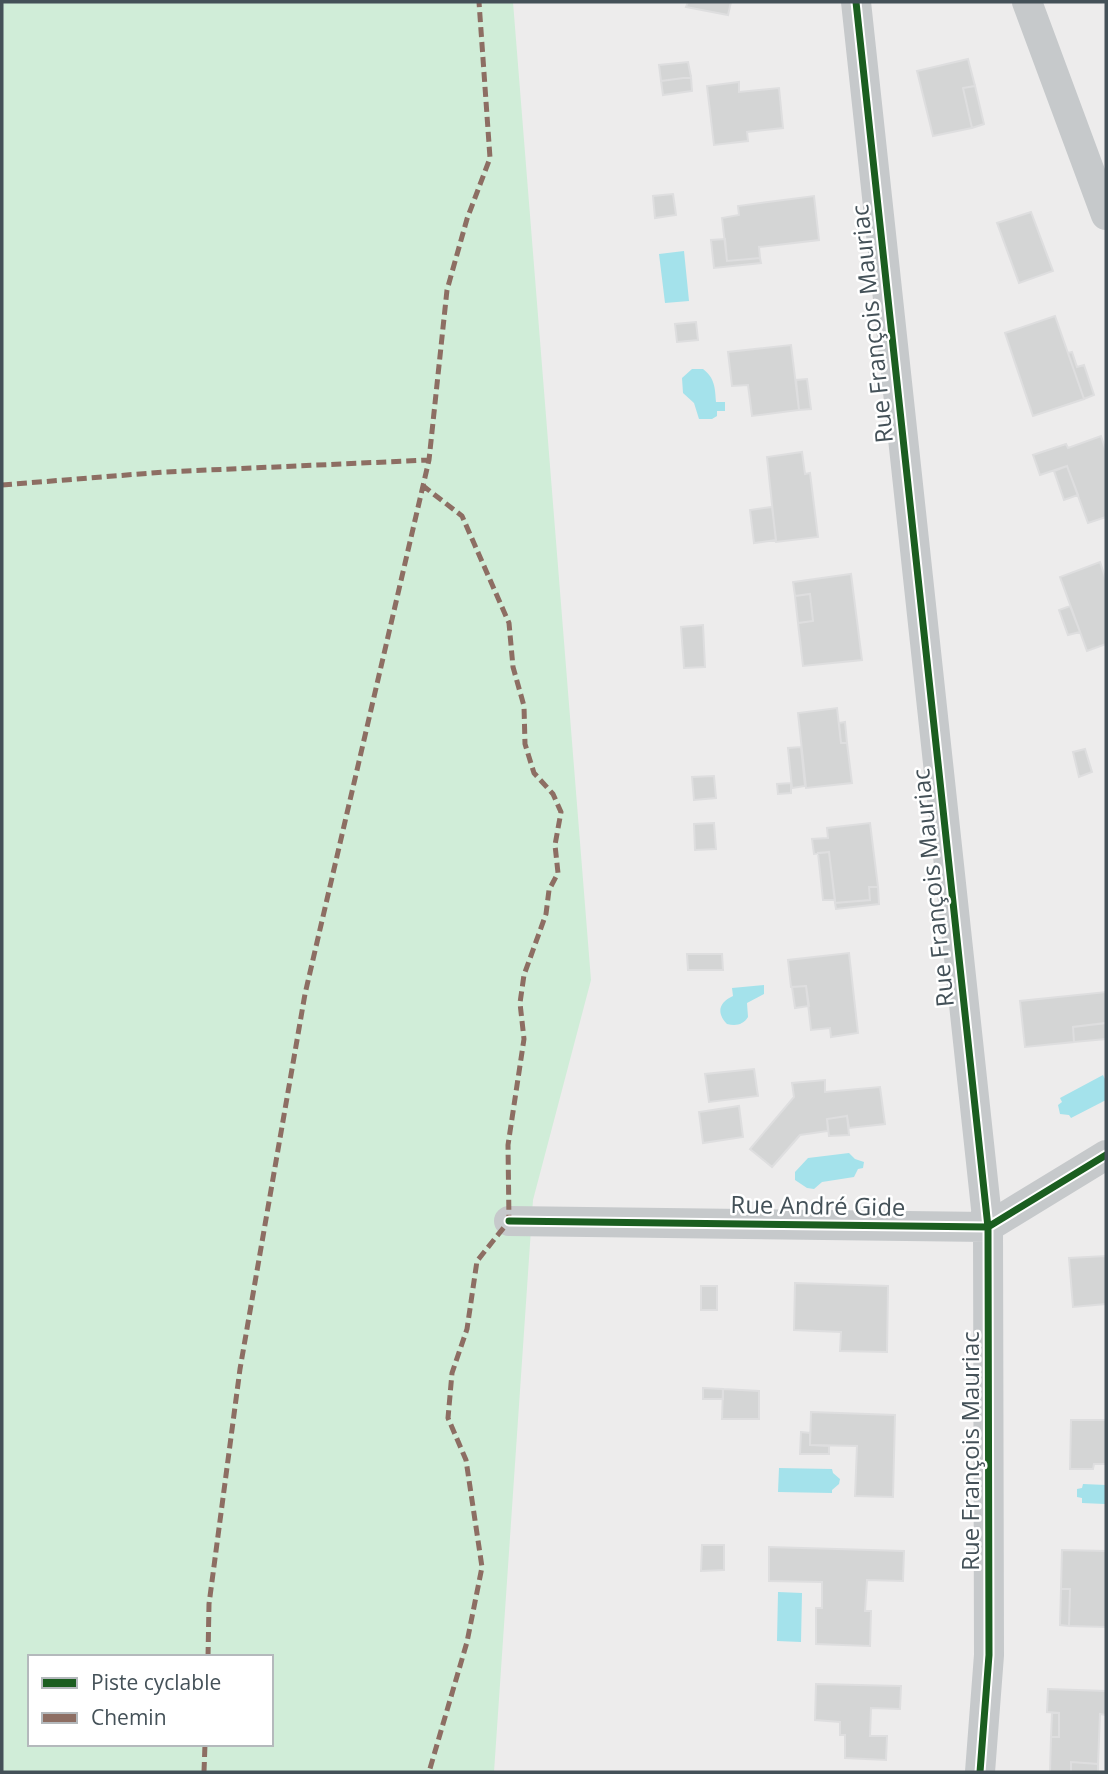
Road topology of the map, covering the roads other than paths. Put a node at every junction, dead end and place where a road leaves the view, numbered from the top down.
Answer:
1 (856, 2) edge
2 (1027, 2) edge
3 (1106, 215) edge
4 (1106, 1155) edge
5 (509, 1221) dead end
6 (988, 1227) junction
7 (980, 1772) edge

1 - 6 street, Rue François Mauriac
2 - 3 street
4 - 6 street
5 - 6 street, Rue André Gide
6 - 7 street, Rue François Mauriac

